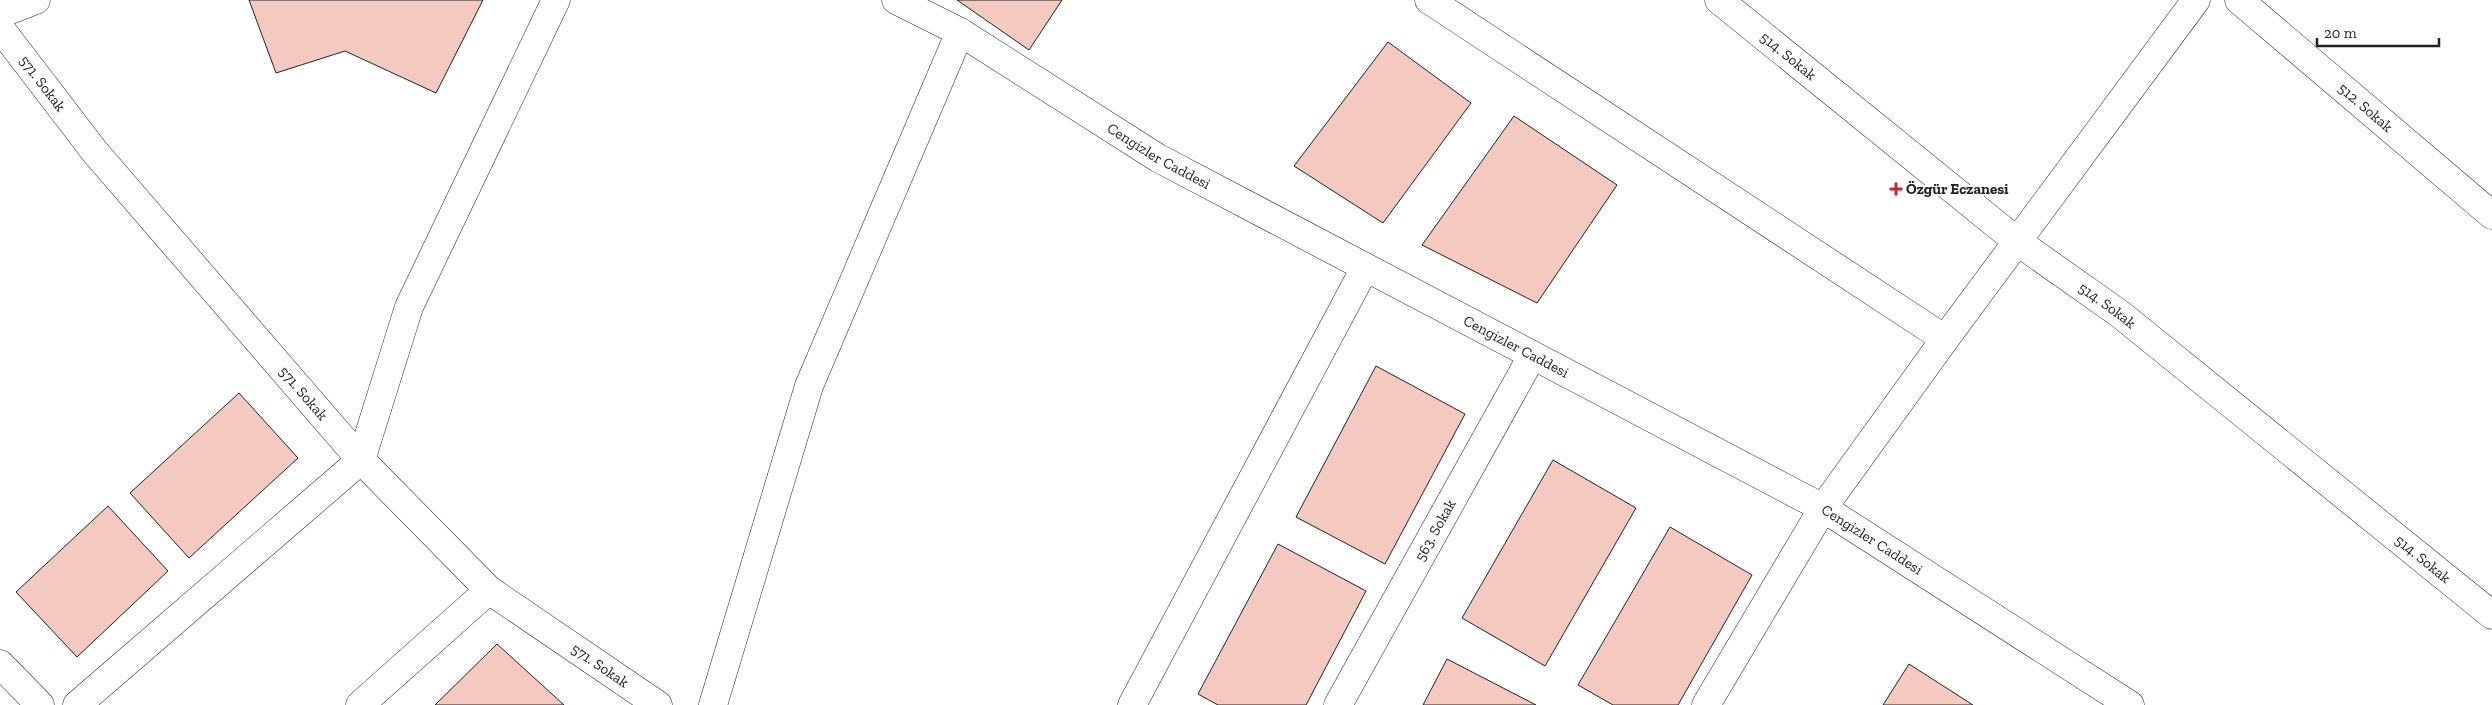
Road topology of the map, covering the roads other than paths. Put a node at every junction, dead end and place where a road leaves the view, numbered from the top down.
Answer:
1 (36, 0) edge
2 (556, 0) edge
3 (896, 0) edge
4 (1430, 0) edge
5 (1719, 0) edge
6 (2196, 0) edge
7 (2239, 0) edge
8 (0, 14) edge
9 (0, 28) edge
10 (960, 32) junction
11 (2492, 215) edge
12 (2018, 242) junction
13 (1365, 268) junction
14 (1945, 339) junction
15 (1532, 356) junction
16 (362, 460) junction
17 (1823, 508) junction
18 (489, 590) junction
19 (2492, 615) edge
20 (0, 664) edge
21 (40, 705) edge
22 (77, 705) edge
23 (360, 705) edge
24 (658, 705) edge
25 (714, 705) edge
26 (1132, 705) edge
27 (1338, 705) edge
28 (1706, 705) edge
29 (2130, 705) edge

1 - 8 main road
2 - 16 main road
3 - 10 main road, Cengizler Caddesi
4 - 14 main road
5 - 12 main road, 514. Sokak
6 - 12 main road
7 - 11 main road, 512. Sokak
9 - 16 main road, 571. Sokak
10 - 13 main road, Cengizler Caddesi
10 - 25 main road
12 - 14 main road
12 - 19 main road, 514. Sokak
13 - 15 main road, Cengizler Caddesi
13 - 26 main road
14 - 17 main road
15 - 17 main road, Cengizler Caddesi
15 - 27 main road, 563. Sokak
16 - 18 main road, 571. Sokak
16 - 22 main road
17 - 28 main road
17 - 29 main road, Cengizler Caddesi
18 - 23 main road
18 - 24 main road, 571. Sokak
20 - 21 main road

